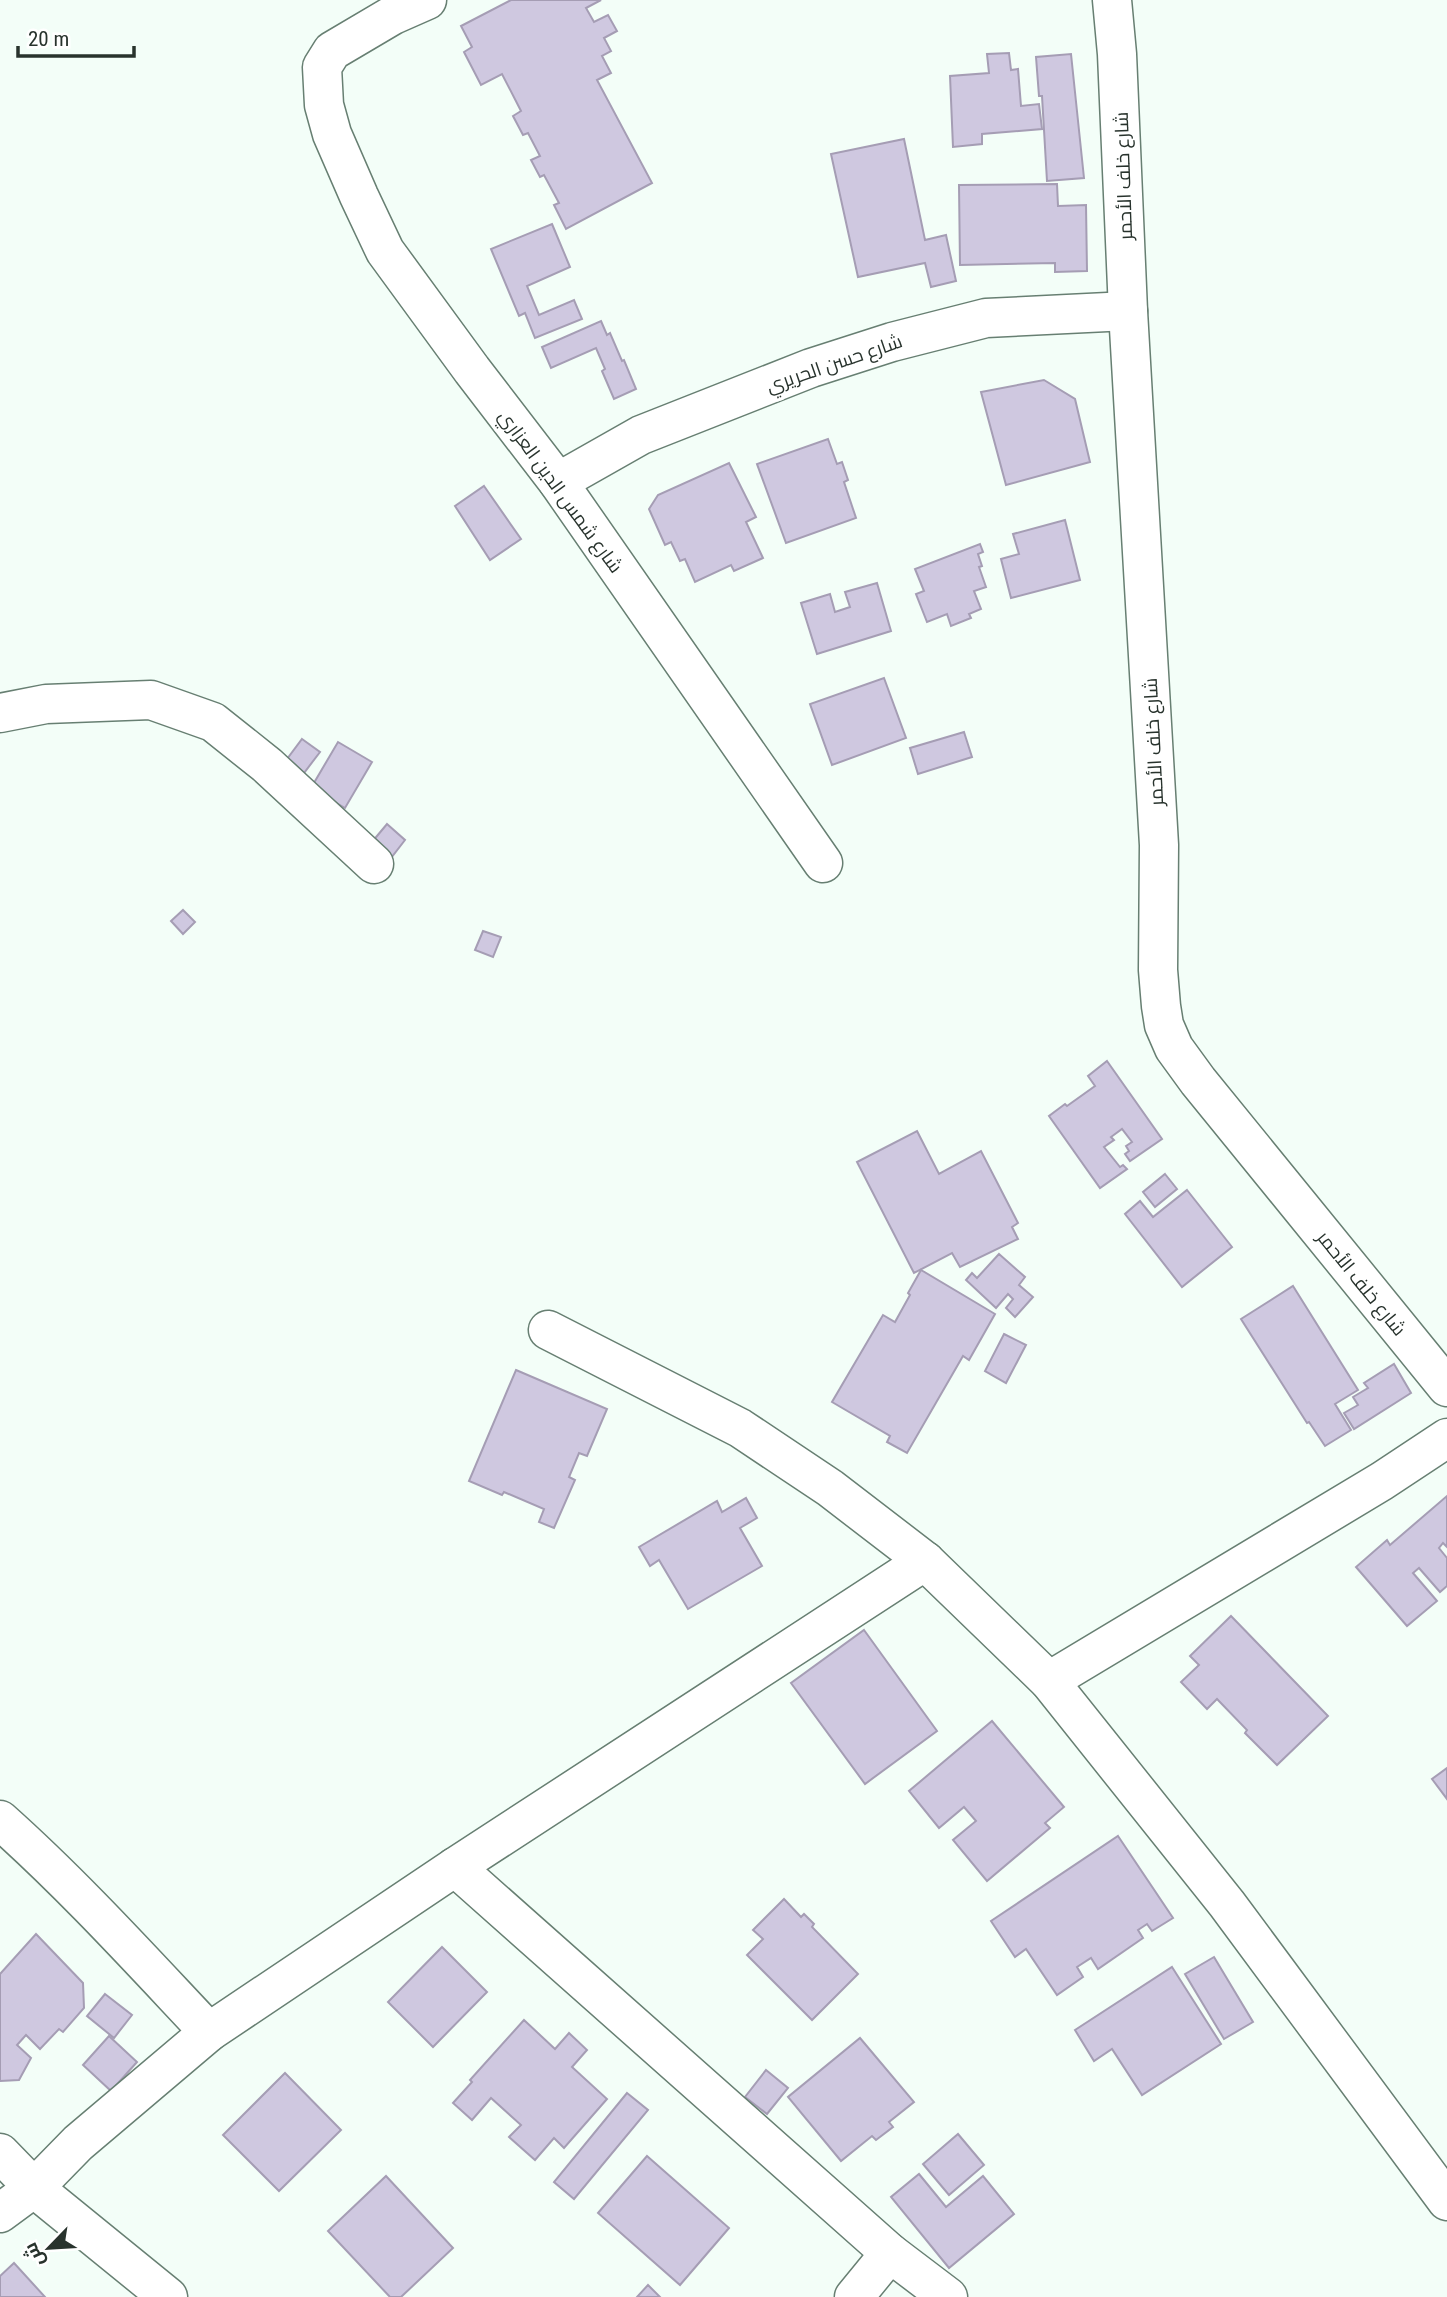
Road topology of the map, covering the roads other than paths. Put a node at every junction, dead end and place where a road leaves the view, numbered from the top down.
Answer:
1 (427, 0) edge
2 (1112, 0) edge
3 (1128, 311) junction
4 (558, 482) junction
5 (0, 713) edge
6 (823, 863) dead end
7 (374, 864) dead end
8 (548, 1330) dead end
9 (1447, 1387) edge
10 (1447, 1438) edge
11 (925, 1560) junction
12 (1049, 1681) junction
13 (0, 1820) edge
14 (454, 1867) junction
15 (209, 2032) junction
16 (0, 2153) edge
17 (34, 2188) junction
18 (1447, 2201) edge
19 (0, 2213) edge
20 (890, 2253) junction
21 (168, 2297) edge
22 (853, 2297) edge
23 (948, 2297) edge

1 - 4 street, شارع شمس الدين العزاري
2 - 3 street, شارع خلف الأحمر
3 - 4 street, شارع حسن الحريري
3 - 9 street, شارع خلف الأحمر
4 - 6 street, شارع شمس الدين العزاري
5 - 7 street
8 - 11 street
10 - 12 street
11 - 12 street
11 - 14 street
12 - 18 street
13 - 15 street
14 - 15 street
14 - 20 street
15 - 17 street
16 - 17 street
17 - 19 street
17 - 21 street
20 - 22 street
20 - 23 street

